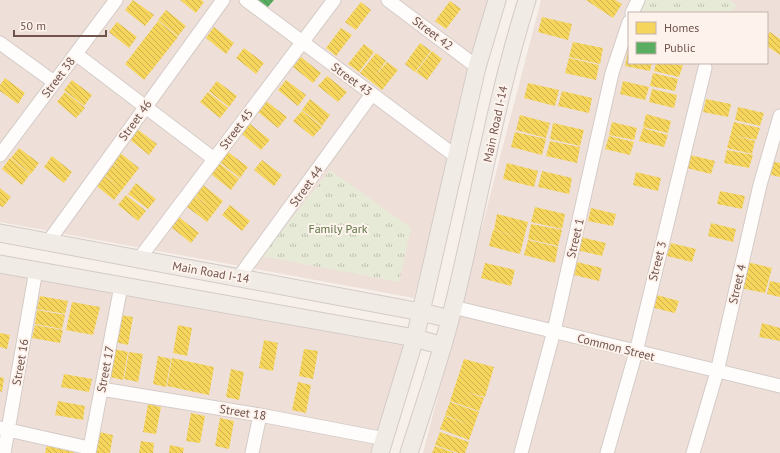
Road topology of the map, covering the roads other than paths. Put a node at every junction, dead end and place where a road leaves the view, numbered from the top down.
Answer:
1 (116, 0) edge
2 (223, 0) edge
3 (246, 0) edge
4 (334, 0) edge
5 (388, 0) edge
6 (497, 0) edge
7 (527, 0) edge
8 (638, 0) edge
9 (632, 12) edge
10 (628, 25) edge
11 (302, 42) junction
12 (0, 43) edge
13 (76, 54) junction
14 (477, 67) junction
15 (705, 68) dead end
16 (54, 82) junction
17 (372, 94) junction
18 (144, 107) junction
19 (780, 116) edge
20 (0, 155) edge
21 (458, 158) junction
22 (214, 159) junction
23 (0, 233) edge
24 (48, 242) junction
25 (139, 259) junction
26 (0, 264) edge
27 (36, 270) junction
28 (239, 277) junction
29 (121, 286) junction
30 (421, 312) junction
31 (451, 313) junction
32 (554, 331) junction
33 (415, 338) junction
34 (443, 346) junction
35 (636, 352) junction
36 (717, 372) junction
37 (780, 386) edge
38 (101, 390) junction
39 (260, 415) junction
40 (4, 429) edge
41 (382, 446) edge
42 (89, 451) edge
43 (4, 453) edge
44 (252, 453) edge
45 (409, 453) edge
46 (521, 453) edge
47 (607, 453) edge
48 (693, 453) edge

1 - 13 street, Street 38
2 - 18 street, Street 46
3 - 11 street, Street 43
4 - 11 street, Street 45
5 - 14 street, Street 42
6 - 14 main road
7 - 31 main road, Main Road I-14
8 - 9 street
10 - 32 street, Street 1
11 - 17 street, Street 43
11 - 22 street, Street 45
12 - 16 street
13 - 16 street, Street 38
13 - 18 street
14 - 21 main road
15 - 35 street, Street 3
16 - 20 street, Street 38
17 - 21 street, Street 43
17 - 28 street, Street 44
18 - 22 street
18 - 24 street, Street 46
19 - 36 street, Street 4
21 - 30 main road
22 - 25 street, Street 45
23 - 24 main road, Main Road I-14
24 - 25 main road, Main Road I-14
25 - 28 main road, Main Road I-14
26 - 27 main road
27 - 29 main road
27 - 40 street, Street 16
28 - 30 main road, Main Road I-14
29 - 33 main road
29 - 38 street, Street 17
30 - 31 main road, Main Road I-14
30 - 33 main road
31 - 32 street, Common Street
31 - 34 main road, Main Road I-14
32 - 35 street, Common Street
32 - 46 street, Street 1
33 - 34 main road
33 - 41 main road
34 - 45 main road, Main Road I-14
35 - 36 street, Common Street
35 - 47 street, Street 3
36 - 37 street, Common Street
36 - 48 street, Street 4
38 - 39 street, Street 18
38 - 42 street, Street 17
39 - 41 street, Street 18
39 - 44 street
40 - 42 street
40 - 43 street, Street 16

